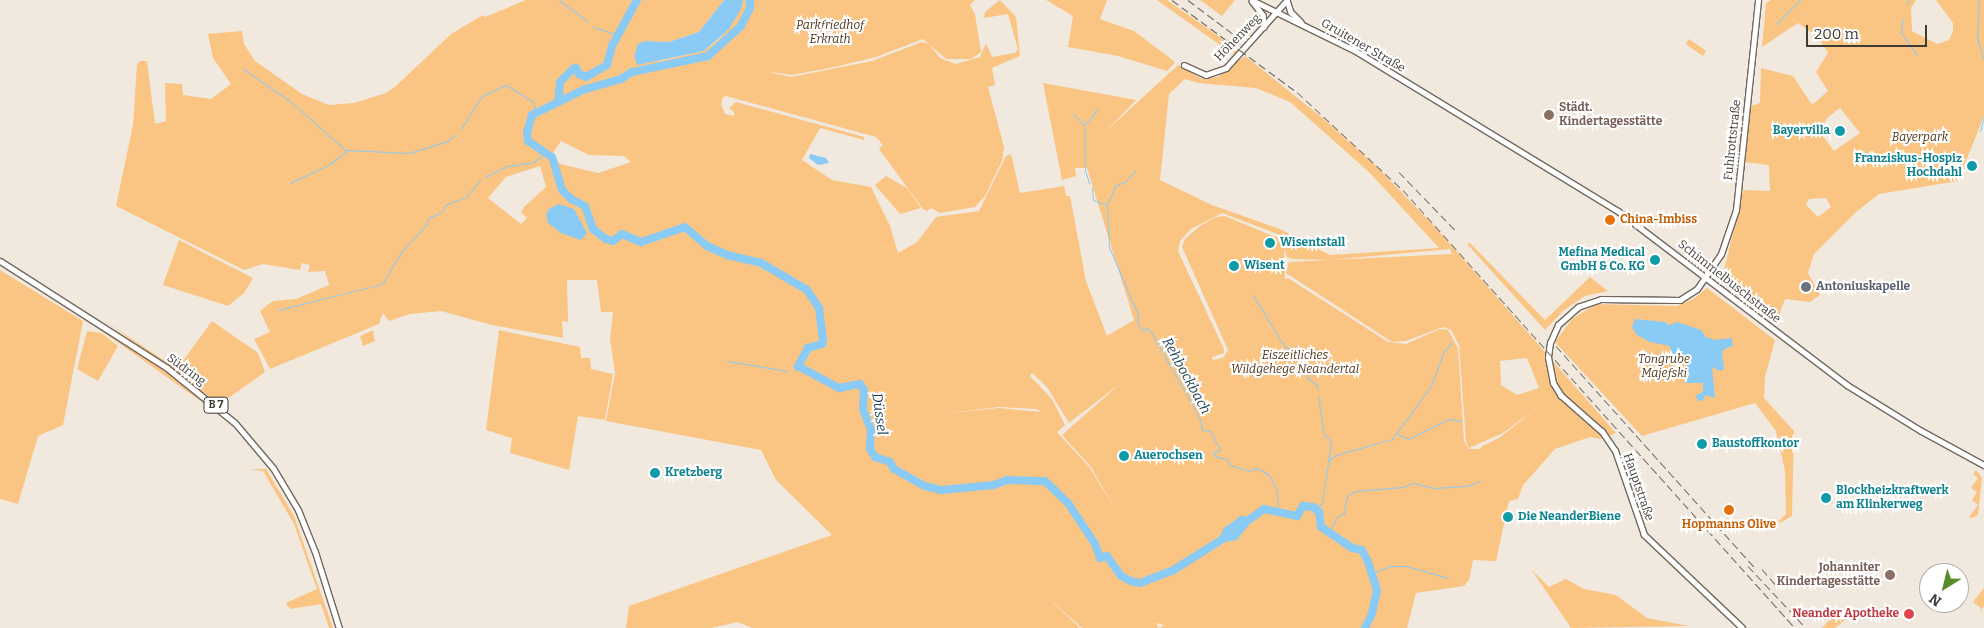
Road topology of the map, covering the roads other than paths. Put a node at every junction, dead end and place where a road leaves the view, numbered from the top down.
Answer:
1 (1252, 0) edge
2 (1287, 0) edge
3 (1758, 0) edge
4 (1276, 12) junction
5 (1302, 23) junction
6 (1264, 27) junction
7 (1184, 65) dead end
8 (1460, 117) joint
9 (0, 261) edge
10 (1707, 276) junction
11 (1984, 465) edge
12 (339, 628) edge
13 (1742, 628) edge

1 - 4 main road, Gruitener Straße
1 - 6 main road
2 - 4 main road, Höhenweg
2 - 5 main road
3 - 10 main road, Fuhlrottstraße
4 - 5 main road, Gruitener Straße
4 - 6 main road, Höhenweg
5 - 8 main road, Gruitener Straße
6 - 7 main road, Höhenweg
8 - 10 main road, Schimmelbuschstraße
9 - 12 main road, Südring / B 7
10 - 11 main road, Schimmelbuschstraße
10 - 13 main road, Hauptstraße

